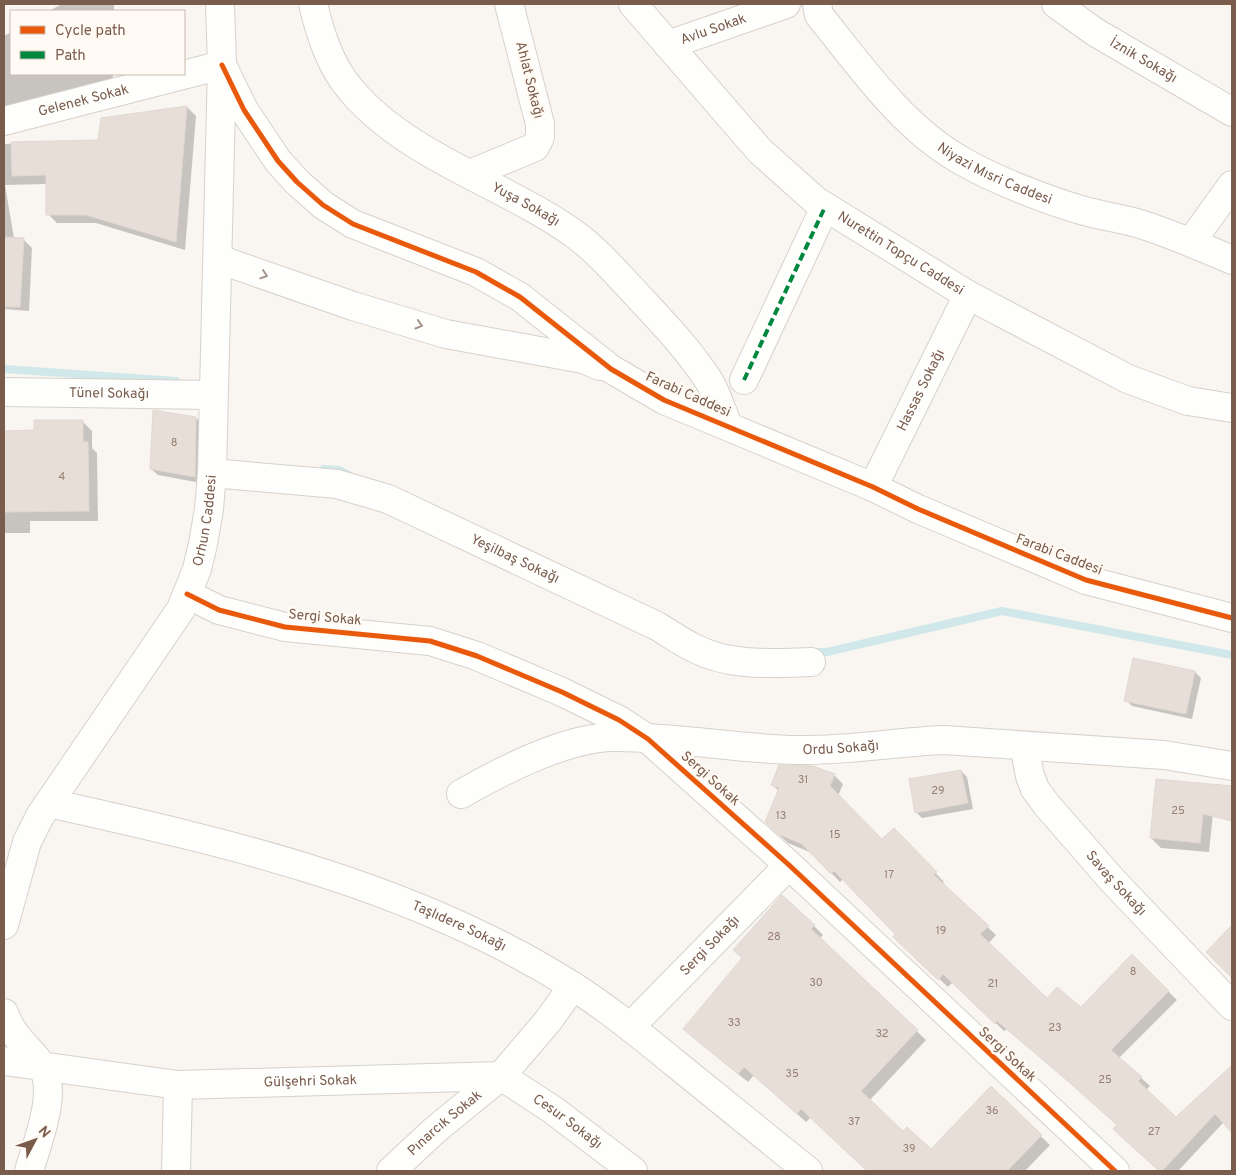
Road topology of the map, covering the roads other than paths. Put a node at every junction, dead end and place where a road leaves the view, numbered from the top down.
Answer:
1 (220, 4) edge
2 (313, 4) edge
3 (509, 4) edge
4 (633, 4) edge
5 (786, 4) edge
6 (817, 4) edge
7 (1056, 4) edge
8 (668, 45) junction
9 (222, 65) junction
10 (183, 75) edge
11 (185, 75) edge
12 (1232, 112) edge
13 (4, 121) edge
14 (470, 174) junction
15 (1232, 185) edge
16 (825, 206) junction
17 (1191, 242) junction
18 (218, 260) junction
19 (1232, 260) edge
20 (968, 295) junction
21 (611, 369) junction
22 (744, 380) dead end
23 (4, 392) edge
24 (213, 395) junction
25 (1232, 408) edge
26 (728, 426) junction
27 (212, 473) junction
28 (873, 487) junction
29 (187, 594) junction
30 (1232, 618) edge
31 (812, 662) dead end
32 (648, 738) junction
33 (1024, 746) junction
34 (1232, 766) edge
35 (461, 794) dead end
36 (49, 802) junction
37 (789, 865) junction
38 (4, 925) edge
39 (573, 986) junction
40 (1232, 1006) edge
41 (4, 1013) edge
42 (630, 1027) junction
43 (4, 1061) edge
44 (41, 1065) junction
45 (501, 1076) junction
46 (178, 1085) junction
47 (29, 1171) edge
48 (176, 1171) edge
49 (391, 1171) edge
50 (632, 1171) edge
51 (808, 1171) edge
52 (1115, 1171) edge

1 - 9 street, Farabi Caddesi
2 - 14 street, Yuşa Sokağı
3 - 14 street, Ahlat Sokağı
4 - 8 street, Nurettin Topçu Caddesi
5 - 8 street, Avlu Sokak
6 - 17 street, Niyazi Mısri Caddesi
7 - 12 street, İznik Sokağı
8 - 16 street, Nurettin Topçu Caddesi
9 - 11 street, Gelenek Sokak
9 - 18 street, Orhun Caddesi
9 - 21 street, Farabi Caddesi
10 - 13 street, Gelenek Sokak
14 - 26 street, Yuşa Sokağı
15 - 17 street
16 - 20 street, Nurettin Topçu Caddesi
16 - 22 street
17 - 19 street, Niyazi Mısri Caddesi
18 -> 21 street
18 - 24 street, Orhun Caddesi
20 - 25 street, Nurettin Topçu Caddesi
20 - 28 street, Hassas Sokağı
21 - 26 street, Farabi Caddesi
23 - 24 street, Tünel Sokağı
24 - 27 street, Orhun Caddesi
26 - 28 street, Farabi Caddesi
27 - 29 street, Orhun Caddesi
27 - 31 street, Yeşilbaş Sokağı
28 - 30 street, Farabi Caddesi
29 - 32 street, Sergi Sokak
29 - 36 street, Orhun Caddesi
32 - 33 street, Ordu Sokağı
32 - 35 street, Ordu Sokağı
32 - 37 street, Sergi Sokak
33 - 34 street, Ordu Sokağı
33 - 40 street, Savaş Sokağı
36 - 38 street, Orhun Caddesi
36 - 39 street, Taşlıdere Sokağı
37 - 42 street, Sergi Sokağı
37 - 52 street, Sergi Sokak
39 - 42 street, Taşlıdere Sokağı
39 - 45 street
41 - 44 street
42 - 51 street, Taşlıdere Sokağı
43 - 44 street, Gülşehri Sokak
44 - 46 street, Gülşehri Sokak
44 - 47 street
45 - 46 street, Gülşehri Sokak
45 - 49 street, Pınarcık Sokak
45 - 50 street, Cesur Sokağı
46 - 48 street

